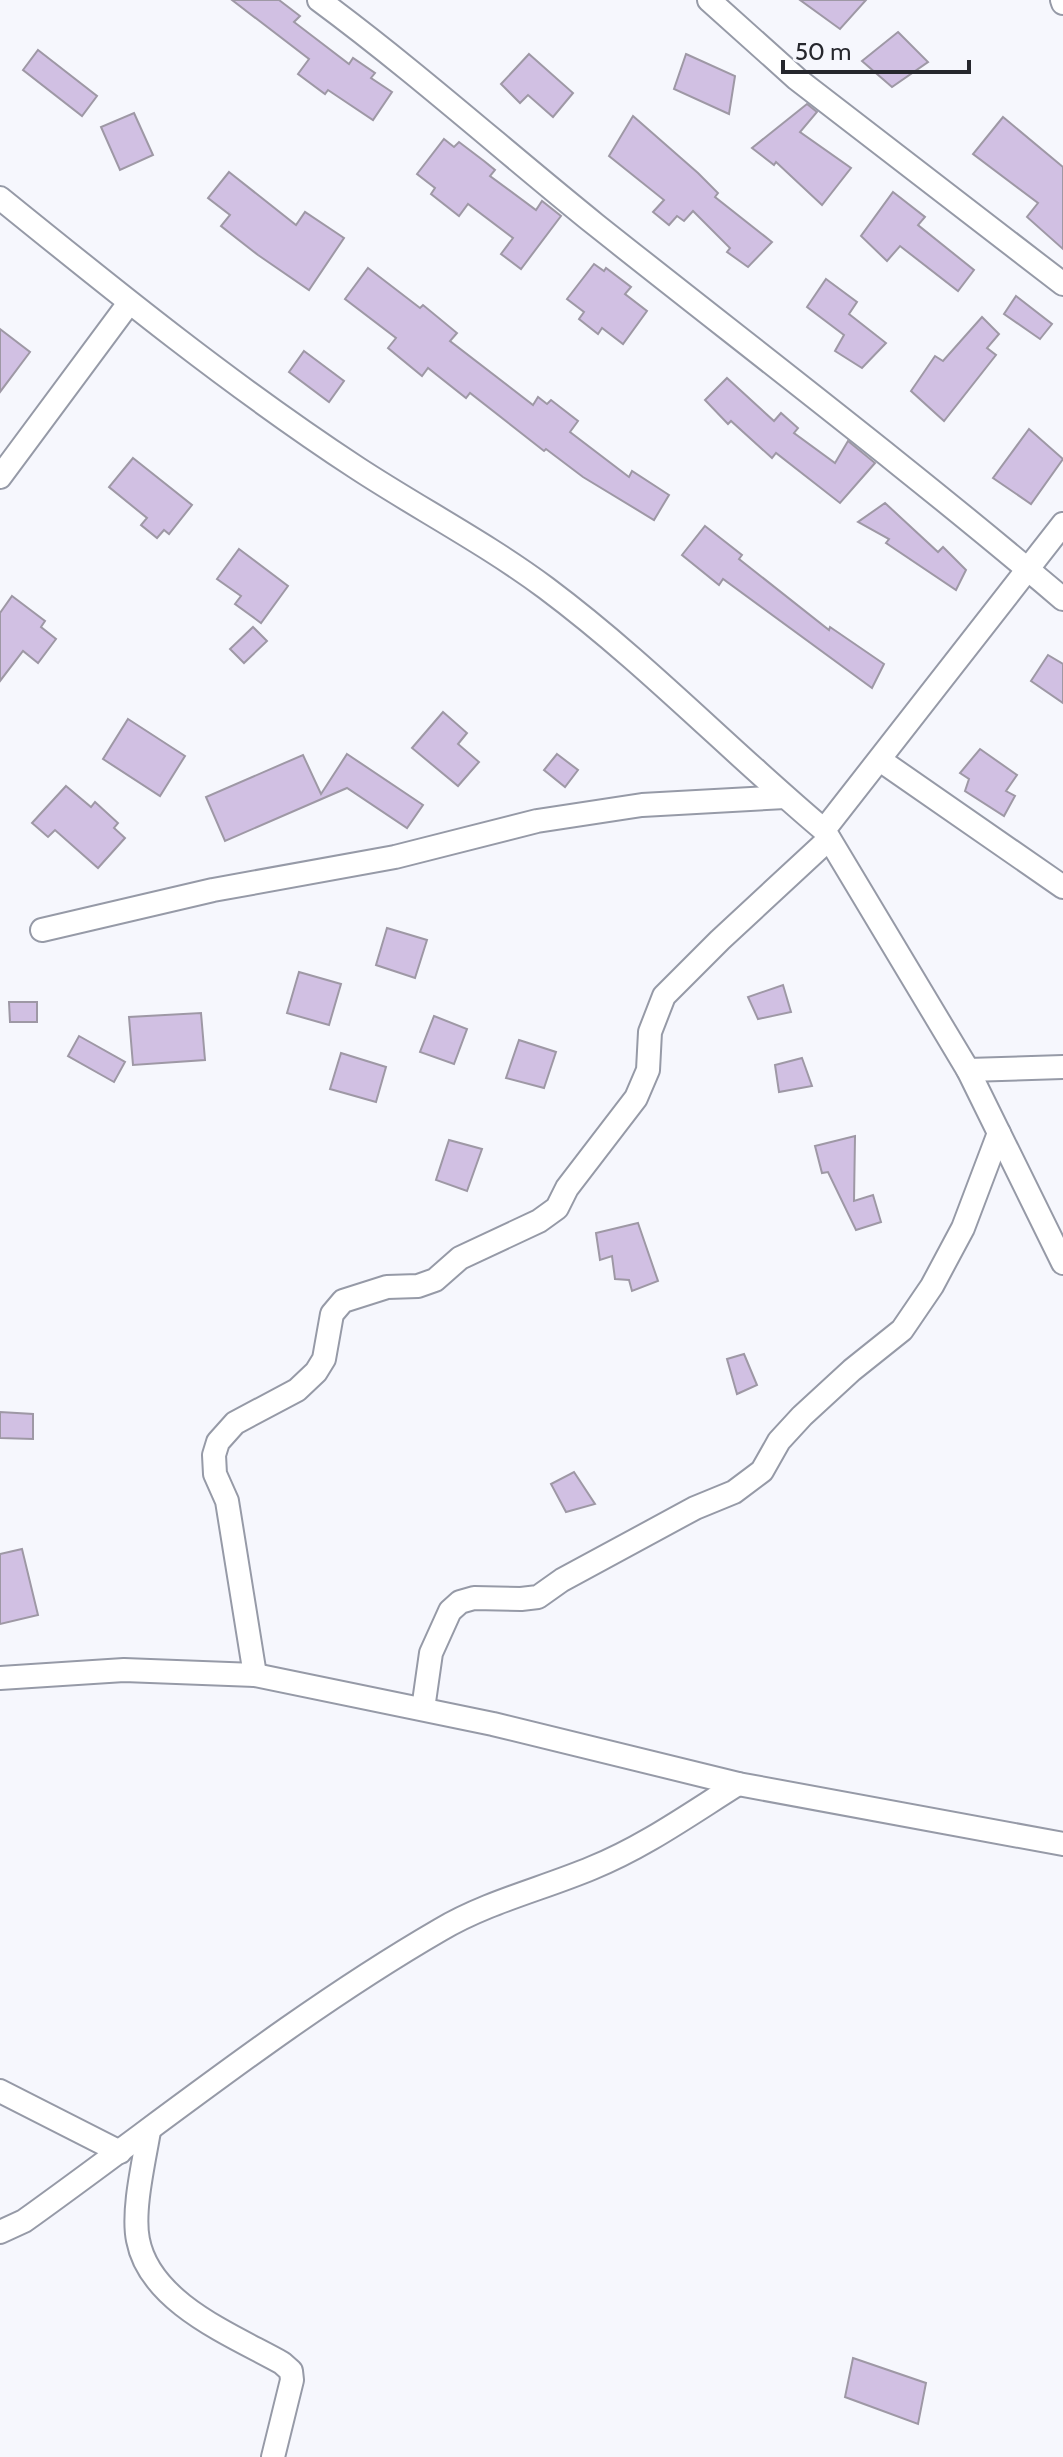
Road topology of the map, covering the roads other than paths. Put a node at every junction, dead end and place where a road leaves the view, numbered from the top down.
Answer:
1 (319, 0) edge
2 (709, 0) edge
3 (0, 198) edge
4 (1063, 284) edge
5 (129, 303) junction
6 (0, 477) edge
7 (1063, 524) edge
8 (1028, 569) junction
9 (1063, 599) edge
10 (880, 760) junction
11 (785, 797) junction
12 (826, 834) junction
13 (1063, 887) edge
14 (42, 930) dead end
15 (1063, 1067) edge
16 (968, 1070) junction
17 (999, 1133) junction
18 (1063, 1263) edge
19 (255, 1675) junction
20 (0, 1678) edge
21 (423, 1709) junction
22 (738, 1784) junction
23 (1063, 1844) edge
24 (0, 2091) edge
25 (149, 2131) junction
26 (120, 2152) junction
27 (0, 2232) edge
28 (273, 2457) edge

1 - 8 street
2 - 4 street
3 - 5 street
5 - 6 street
5 - 11 street
7 - 8 street
8 - 9 street
8 - 10 street
10 - 12 street
10 - 13 street
11 - 12 street
11 - 14 street
12 - 16 street
12 - 19 street
15 - 16 street
16 - 17 street
17 - 18 street
17 - 21 street
19 - 20 street
19 - 21 street
21 - 22 street
22 - 23 street
22 - 25 street
24 - 26 street
25 - 26 street
25 - 28 street
26 - 27 street

